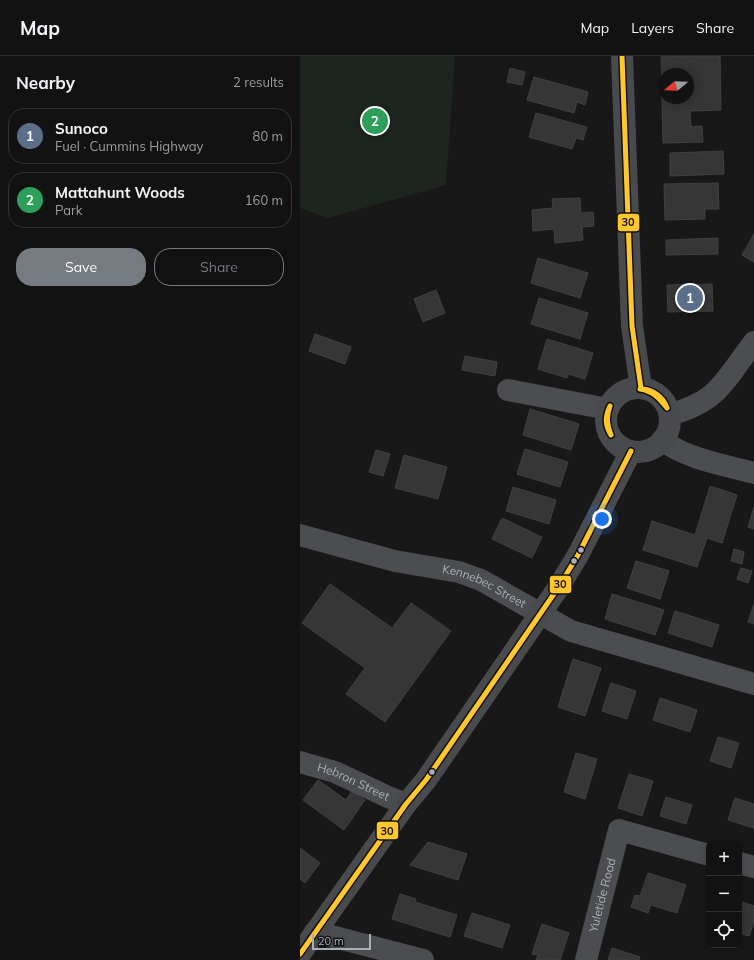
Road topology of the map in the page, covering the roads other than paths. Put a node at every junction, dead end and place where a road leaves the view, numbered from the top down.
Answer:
1 (622, 56) edge
2 (754, 342) edge
3 (641, 388) junction
4 (508, 390) dead end
5 (608, 409) junction
6 (670, 415) junction
7 (662, 440) junction
8 (631, 451) junction
9 (754, 473) edge
10 (300, 535) edge
11 (540, 614) junction
12 (754, 684) edge
13 (300, 762) edge
14 (406, 804) junction
15 (706, 854) edge
16 (742, 864) edge
17 (754, 867) edge
18 (315, 932) junction
19 (300, 954) edge
20 (423, 960) edge
21 (586, 960) edge

1 - 3 main road
2 - 6 street
3 - 5 main road
3 - 6 main road
4 - 5 street
5 - 8 main road
6 - 7 main road
7 - 8 main road
7 - 9 street
8 - 11 main road
10 - 11 street, Kennebec Street
11 - 12 street, Kennebec Street
11 - 14 main road
13 - 14 street, Hebron Street
14 - 18 main road
15 - 21 street, Yuletide Road
16 - 17 street
18 - 19 main road
18 - 20 street

